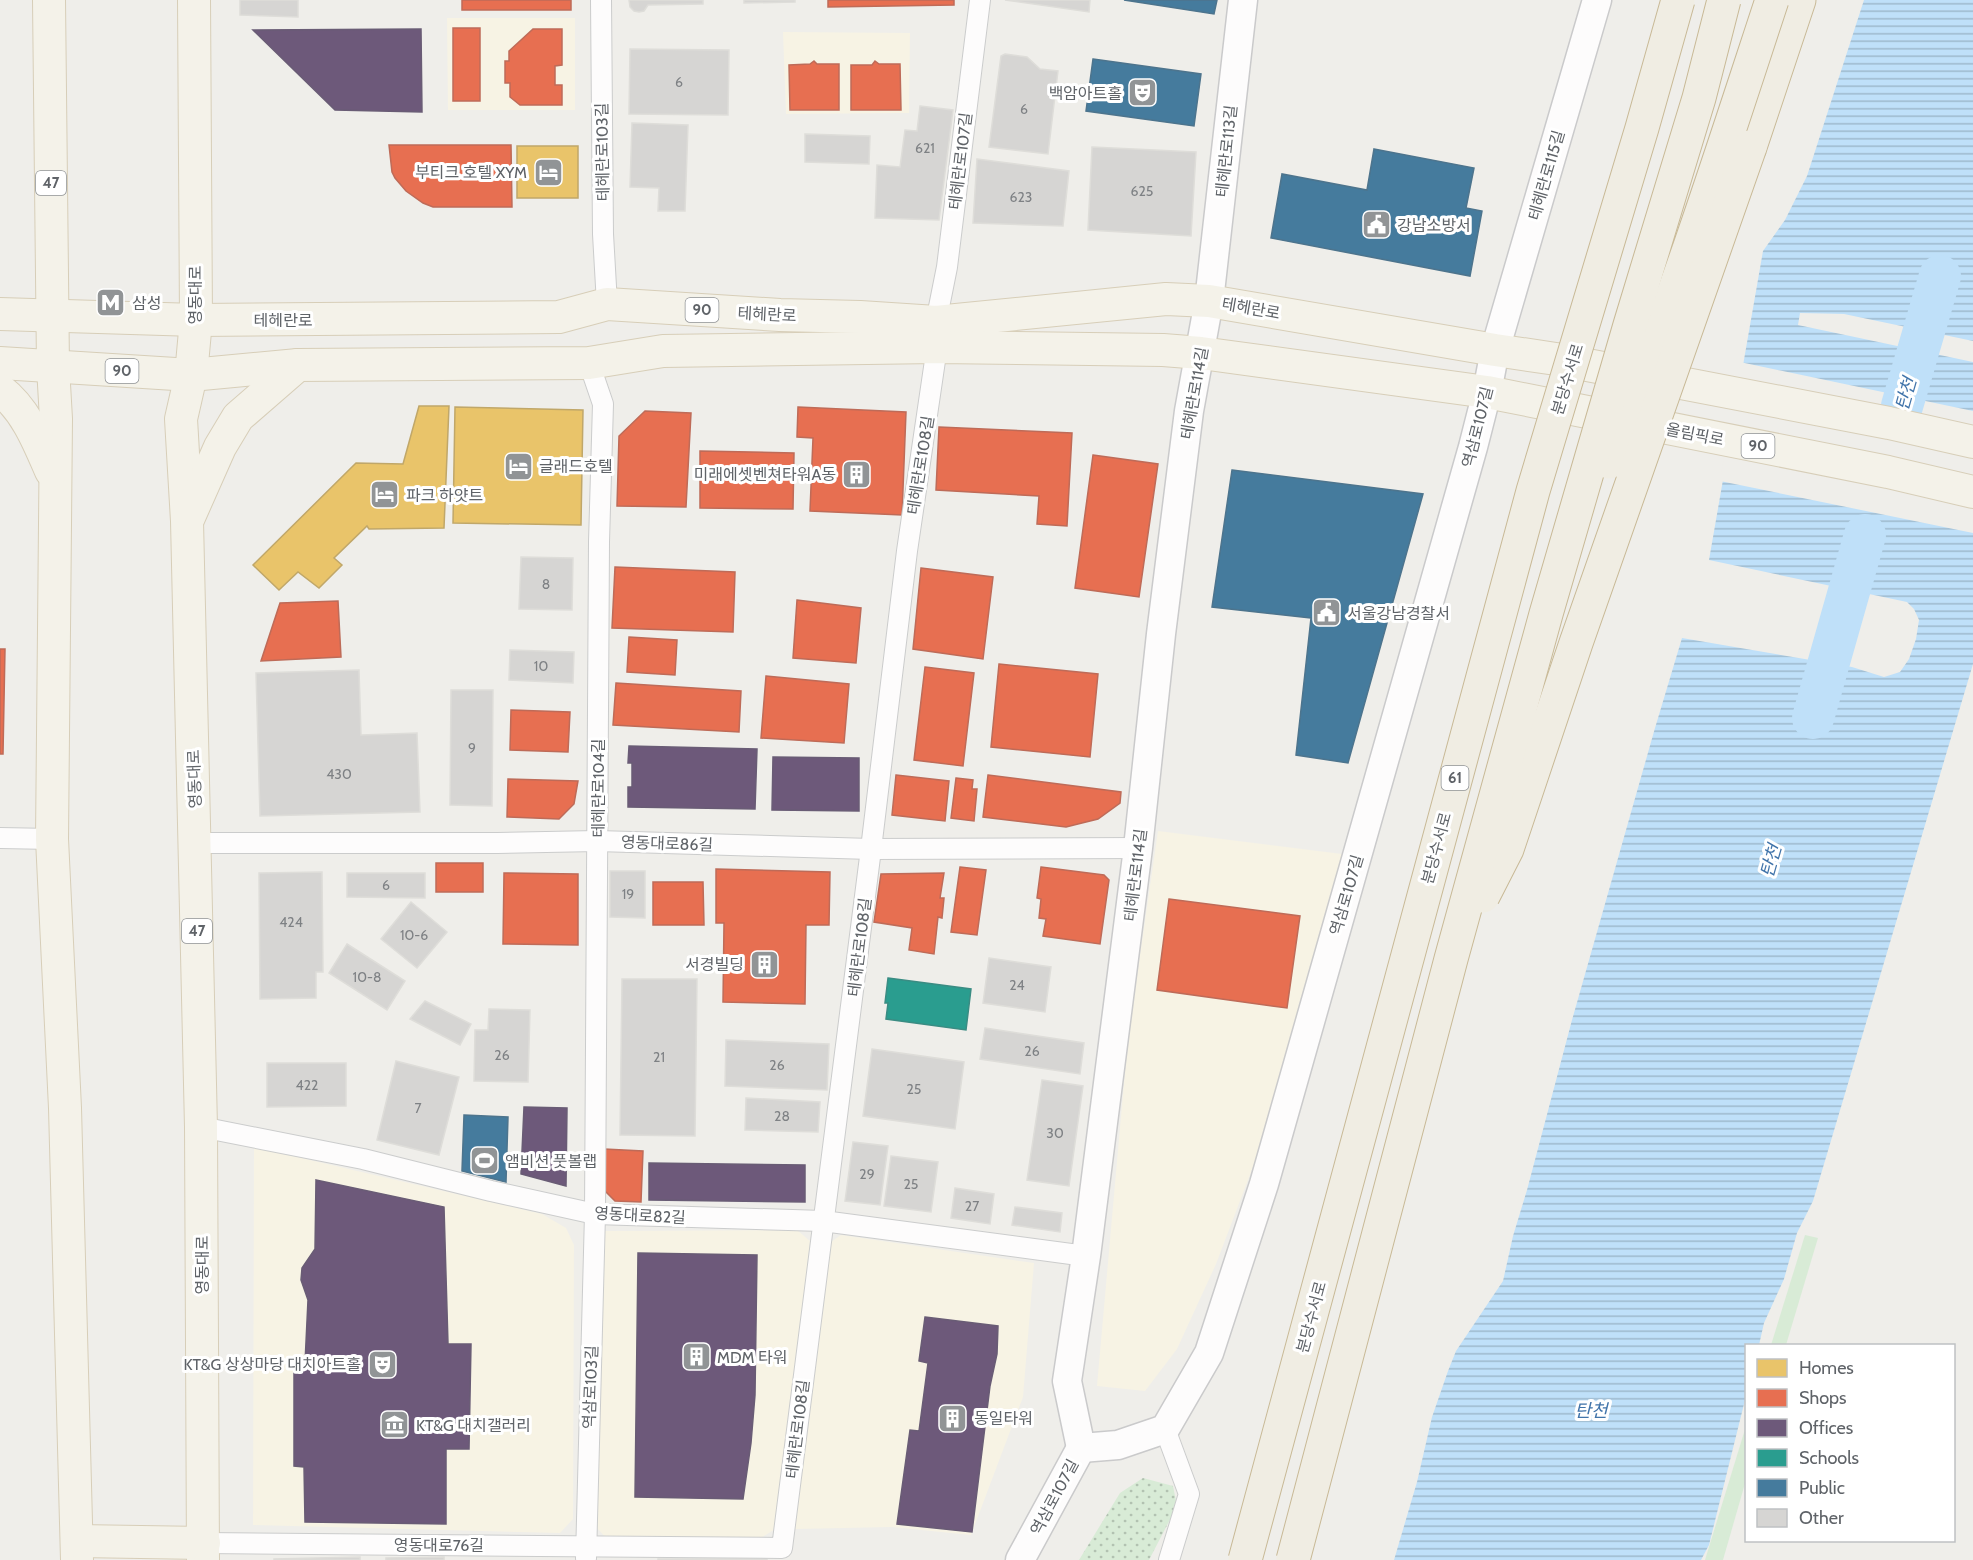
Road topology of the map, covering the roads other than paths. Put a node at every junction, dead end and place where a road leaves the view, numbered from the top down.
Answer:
1 (49, 0) edge
2 (194, 0) edge
3 (601, 0) edge
4 (980, 0) edge
5 (1243, 0) edge
6 (1597, 0) edge
7 (1678, 0) edge
8 (1724, 0) edge
9 (1772, 0) edge
10 (1800, 0) edge
11 (1209, 301) junction
12 (607, 304) junction
13 (0, 314) edge
14 (52, 317) junction
15 (196, 320) junction
16 (937, 334) junction
17 (1495, 350) junction
18 (1201, 353) junction
19 (0, 363) edge
20 (589, 363) junction
21 (298, 365) junction
22 (53, 367) junction
23 (191, 375) junction
24 (0, 390) edge
25 (1487, 392) junction
26 (1973, 441) edge
27 (56, 483) junction
28 (1973, 492) edge
29 (187, 521) junction
30 (1546, 614) junction
31 (0, 838) edge
32 (52, 839) junction
33 (597, 841) junction
34 (195, 843) junction
35 (1138, 848) junction
36 (872, 849) junction
37 (1450, 959) junction
38 (201, 1127) junction
39 (595, 1214) junction
40 (824, 1221) junction
41 (1086, 1257) junction
42 (1166, 1428) junction
43 (1081, 1448) junction
44 (782, 1548) joint
45 (77, 1550) edge
46 (203, 1552) edge
47 (586, 1554) edge
48 (1020, 1560) edge
49 (1169, 1560) edge
50 (1245, 1560) edge
51 (1293, 1560) edge

1 - 14 main road, 47
2 - 15 main road, 영동대로 / 47
3 - 12 street, 테헤란로103길
4 - 16 street, 테헤란로107길
5 - 11 street, 테헤란로113길
6 - 17 street, 테헤란로115길
7 - 50 highway, 분당수서로 / 61, bridge
8 - 30 highway, bridge
9 - 30 highway, bridge
10 - 37 highway, bridge
11 - 16 main road, 테헤란로 / 90
11 - 17 main road, 테헤란로 / 90
11 - 18 street, 테헤란로114길
12 - 15 main road, 테헤란로 / 90
12 - 16 main road, 테헤란로 / 90
13 - 14 main road, 테헤란로 / 90
14 - 15 main road, 테헤란로 / 90
14 - 22 main road, 47
15 - 23 main road, 영동대로 / 47
16 - 18 main road, 테헤란로 / 90
16 - 20 main road, 테헤란로 / 90
16 - 36 street, 테헤란로108길
17 - 25 street, 역삼로107길
17 - 26 main road, 90, bridge
18 - 25 main road, 테헤란로 / 90
18 - 35 street, 테헤란로114길
19 - 22 main road, 테헤란로 / 90
20 - 21 main road, 테헤란로 / 90
20 - 33 street, 테헤란로104길
21 - 23 main road, 테헤란로 / 90
21 - 29 main road
22 - 23 main road, 테헤란로 / 90
22 - 27 main road, 47
23 - 29 main road, 영동대로 / 47
24 - 27 main road
25 - 28 main road, 올림픽로 / 90, bridge
25 - 42 street, 역삼로107길
27 - 32 main road, 47
29 - 34 main road, 영동대로 / 47
30 - 37 highway, bridge
31 - 32 street
32 - 45 main road, 47
33 - 34 street, 영동대로86길
33 - 36 street, 영동대로86길
33 - 39 street, 테헤란로104길
34 - 38 main road, 영동대로 / 47
35 - 36 street, 영동대로86길
35 - 41 street, 테헤란로114길
36 - 40 street, 테헤란로108길
37 - 51 highway, bridge
38 - 39 street, 영동대로82길
38 - 46 main road, 영동대로 / 47
39 - 40 street, 영동대로82길
39 - 47 street, 역삼로103길
40 - 41 street, 영동대로82길
40 - 44 street, 테헤란로108길
41 - 43 street, 테헤란로114길
42 - 43 street, 역삼로107길
42 - 49 street
43 - 48 street, 역삼로107길
44 - 47 street, 영동대로76길
45 - 46 main road
46 - 47 street, 영동대로76길

